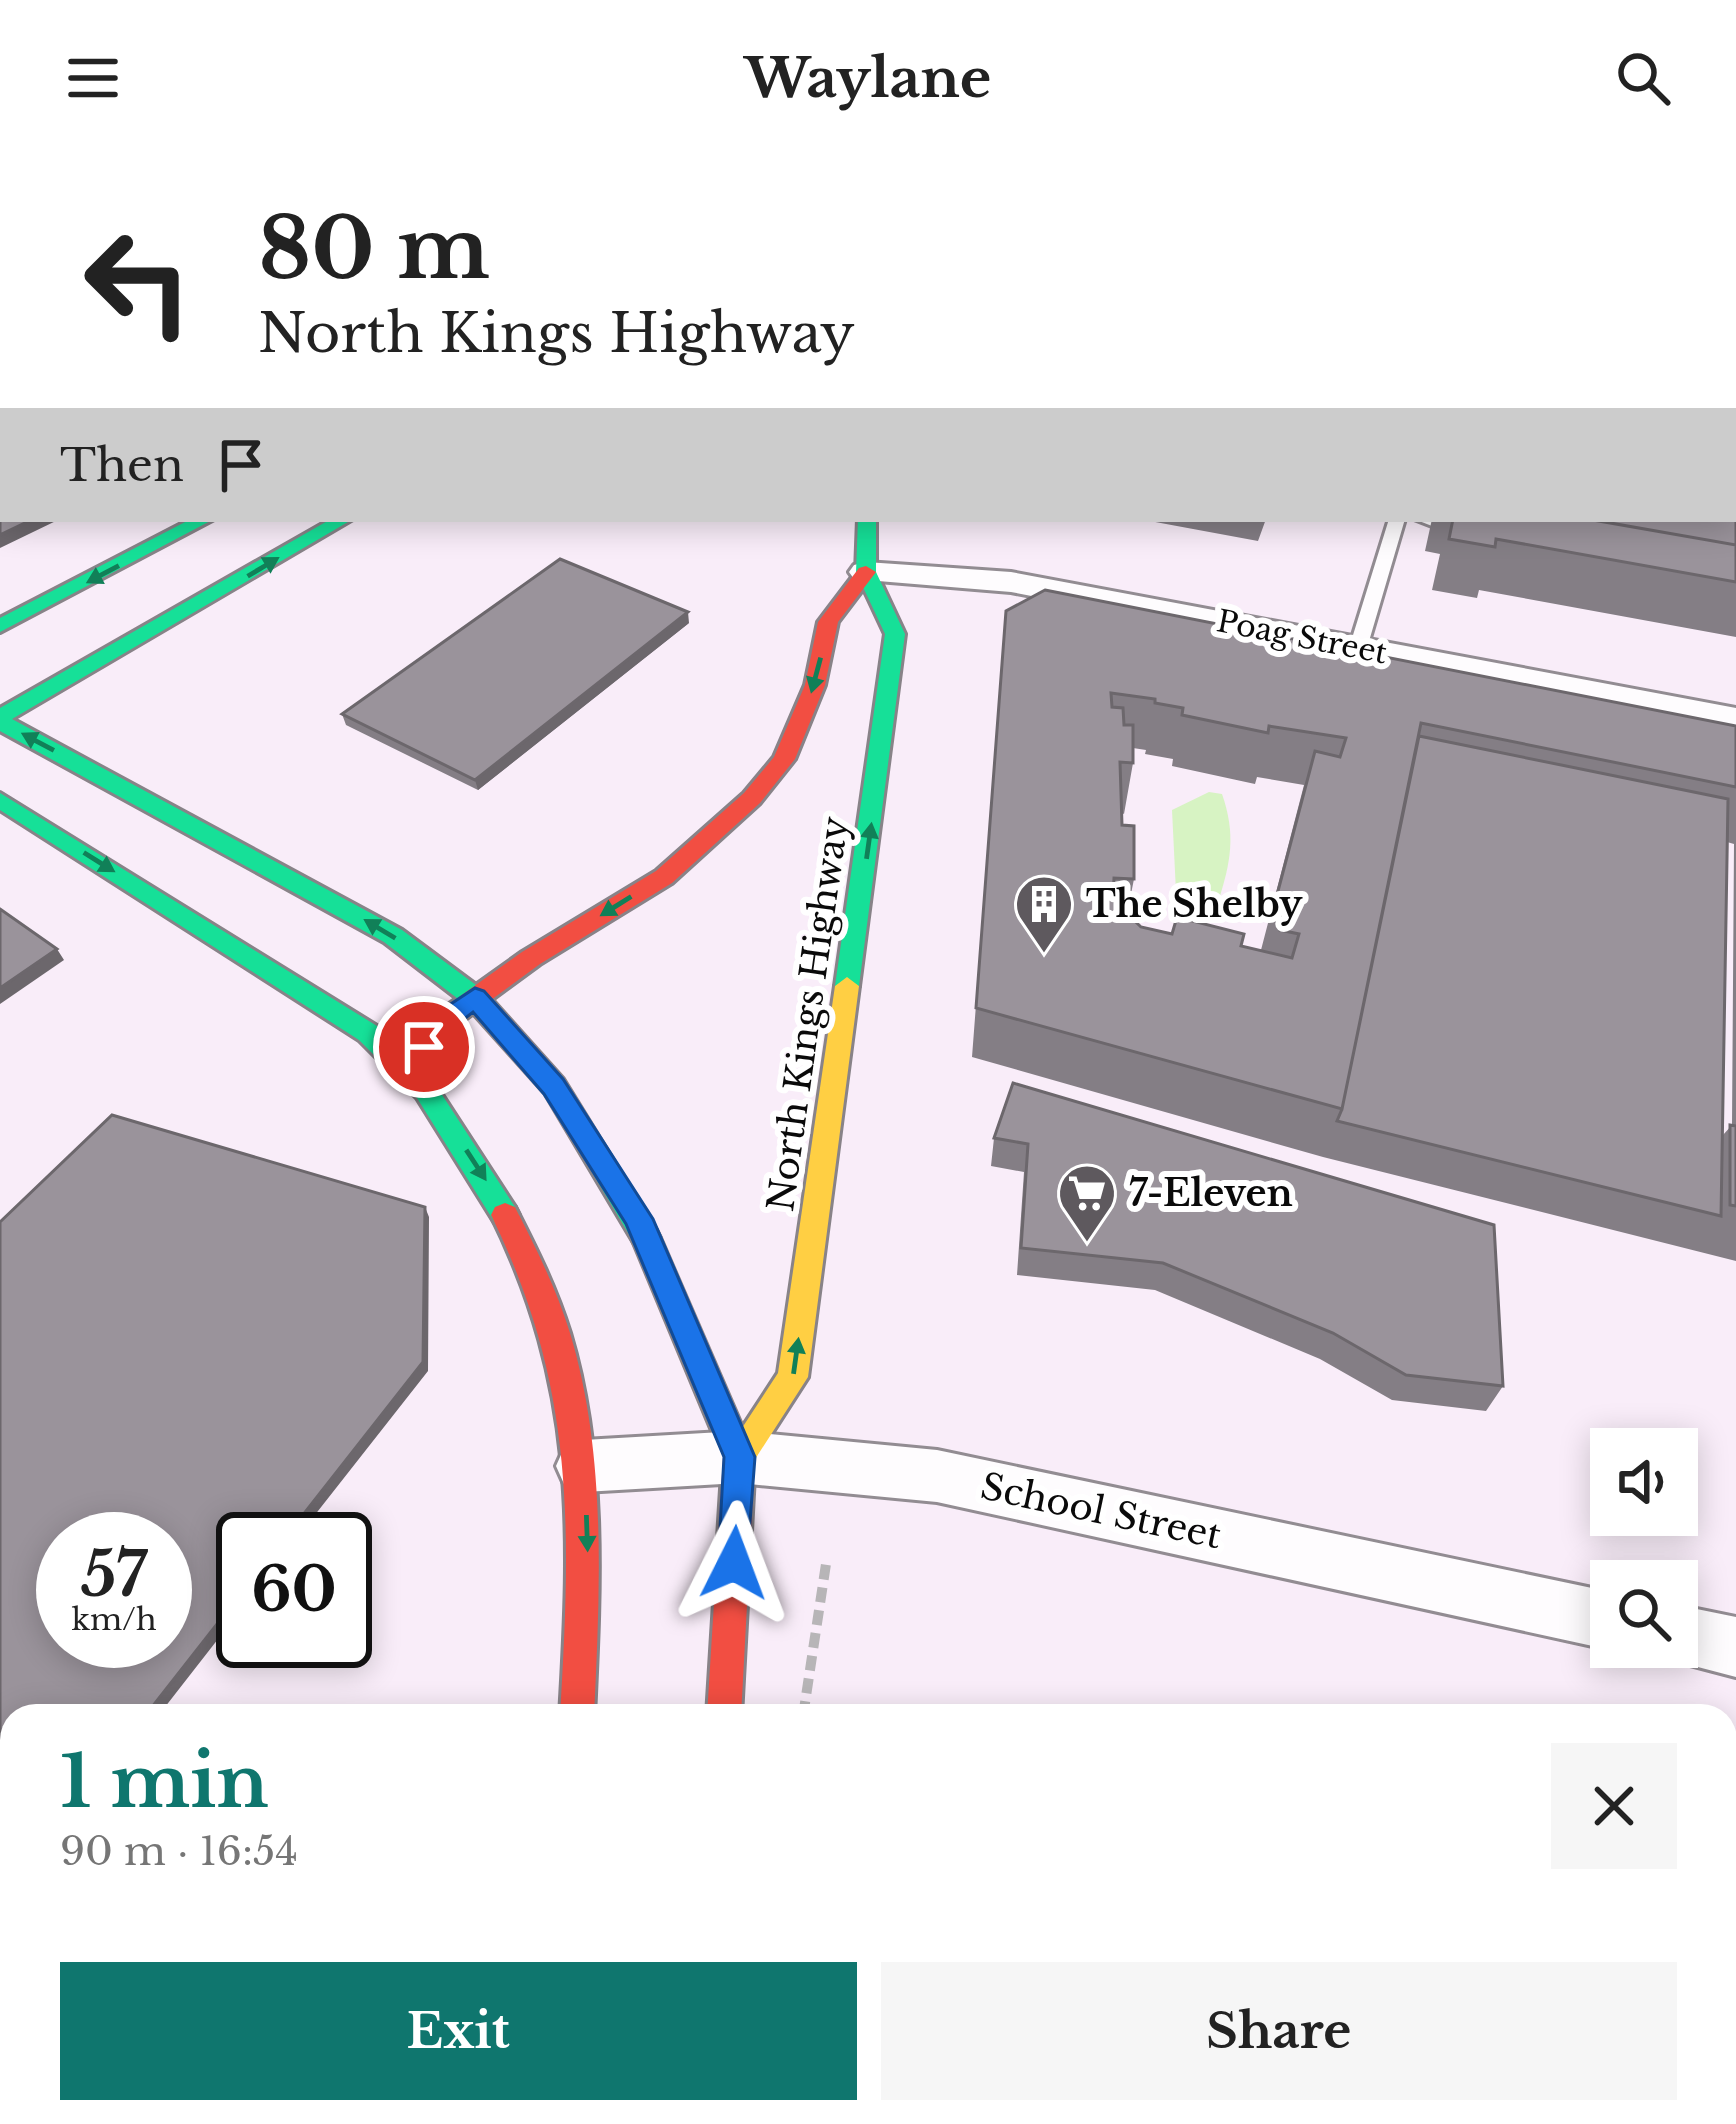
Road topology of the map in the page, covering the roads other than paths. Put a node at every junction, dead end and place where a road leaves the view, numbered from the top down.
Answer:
1 (199, 522) edge
2 (339, 522) edge
3 (867, 522) edge
4 (1396, 522) edge
5 (866, 572) junction
6 (0, 626) edge
7 (1358, 648) junction
8 (0, 719) edge
9 (1736, 721) edge
10 (0, 800) edge
11 (475, 998) junction
12 (408, 1070) junction
13 (740, 1457) junction
14 (584, 1466) junction
15 (1590, 1617) edge
16 (1698, 1639) edge
17 (1736, 1646) edge
18 (578, 1704) edge
19 (725, 1704) edge

1 -> 6 main road
8 -> 2 main road
3 - 5 main road, North Kings Highway
4 - 7 lane
5 - 7 street, Poag Street
5 -> 11 main road
13 -> 5 main road, North Kings Highway
7 - 9 street, Poag Street
11 -> 8 main road, North Kings Highway
10 -> 12 main road
11 - 12 main road
11 - 13 main road, North Kings Highway
12 -> 14 main road
13 - 14 street, School Street
13 - 15 street, School Street
13 - 19 main road, North Kings Highway
14 -> 18 main road
16 - 17 street

